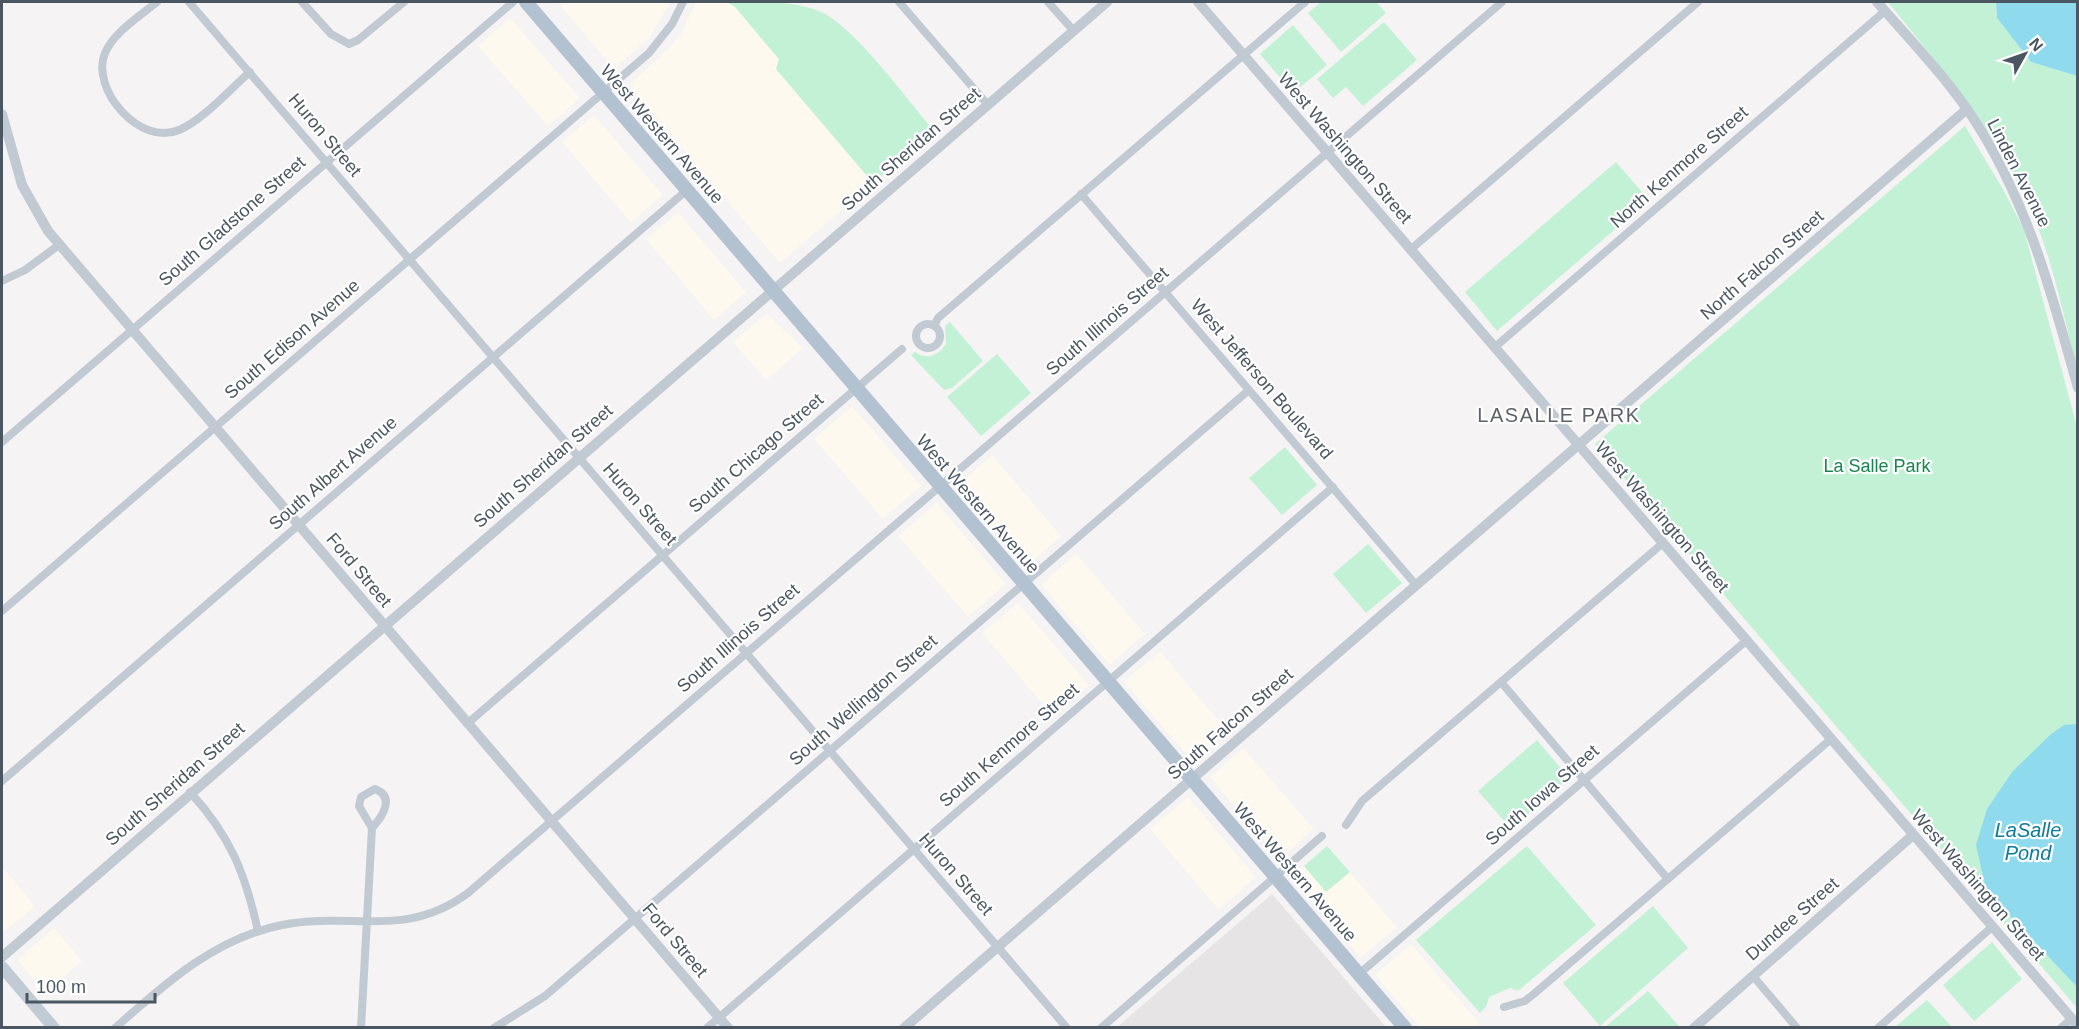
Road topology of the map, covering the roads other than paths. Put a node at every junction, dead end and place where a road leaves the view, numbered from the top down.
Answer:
1 (157, 2) edge
2 (189, 2) edge
3 (302, 2) edge
4 (404, 2) edge
5 (513, 2) edge
6 (526, 2) edge
7 (683, 2) edge
8 (899, 2) edge
9 (1048, 2) edge
10 (1107, 2) edge
11 (1198, 2) edge
12 (1305, 2) edge
13 (1502, 2) edge
14 (1698, 2) edge
15 (1877, 2) edge
16 (1885, 11) junction
17 (1073, 30) junction
18 (1244, 55) junction
19 (250, 72) junction
20 (603, 93) junction
21 (987, 105) junction
22 (1967, 109) junction
23 (2, 114) edge
24 (1327, 152) junction
25 (326, 161) junction
26 (687, 190) junction
27 (1081, 194) junction
28 (59, 245) junction
29 (1410, 250) junction
30 (409, 260) junction
31 (2, 281) edge
32 (772, 290) junction
33 (1166, 292) junction
34 (934, 326) dead end
35 (131, 330) junction
36 (1495, 347) junction
37 (902, 349) dead end
38 (492, 357) junction
39 (2078, 388) edge
40 (855, 389) junction
41 (1249, 390) junction
42 (215, 427) junction
43 (2, 442) edge
44 (1578, 445) junction
45 (578, 458) junction
46 (939, 486) junction
47 (1333, 488) junction
48 (299, 524) junction
49 (1663, 543) junction
50 (662, 555) junction
51 (1023, 584) junction
52 (1416, 585) junction
53 (2, 611) edge
54 (384, 625) junction
55 (1747, 640) junction
56 (745, 654) junction
57 (1107, 682) junction
58 (1501, 682) junction
59 (468, 723) junction
60 (1831, 739) junction
61 (828, 752) junction
62 (1191, 779) junction
63 (1585, 780) junction
64 (2, 781) edge
65 (190, 792) junction
66 (552, 820) junction
67 (1346, 825) dead end
68 (372, 828) dead end
69 (1913, 835) junction
70 (1322, 836) dead end
71 (913, 849) junction
72 (1275, 877) junction
73 (1667, 878) junction
74 (635, 918) junction
75 (367, 921) junction
76 (1992, 927) junction
77 (258, 931) junction
78 (997, 947) junction
79 (2, 957) edge
80 (2, 967) edge
81 (1359, 974) junction
82 (1753, 976) junction
83 (1504, 1007) dead end
84 (719, 1017) junction
85 (2074, 1022) edge
86 (54, 1028) edge
87 (116, 1028) edge
88 (361, 1028) edge
89 (494, 1028) edge
90 (707, 1028) edge
91 (728, 1028) edge
92 (904, 1028) edge
93 (1067, 1028) edge
94 (1101, 1028) edge
95 (1405, 1028) edge
96 (1694, 1028) edge
97 (1797, 1028) edge
98 (1878, 1028) edge
99 (2061, 1028) edge

1 - 19 street
2 - 19 street, Huron Street
3 - 4 street
5 - 25 street, South Gladstone Street
6 - 20 main road, West Western Avenue
7 - 20 street, South Edison Avenue
8 - 21 street
9 - 17 street
10 - 17 street, South Sheridan Street
11 - 18 street, West Washington Street
12 - 18 street
13 - 24 street, South Illinois Street
14 - 29 street
15 - 16 street, Linden Avenue
16 - 22 street, Linden Avenue
16 - 36 street, North Kenmore Street
17 - 21 street, South Sheridan Street
18 - 24 street, West Washington Street
18 - 27 street
19 - 25 street, Huron Street
20 - 26 main road, West Western Avenue
20 - 30 street, South Edison Avenue
21 - 32 street, South Sheridan Street
22 - 39 street, Linden Avenue
22 - 44 street, North Falcon Street
23 - 28 street, Ford Street
24 - 29 street, West Washington Street
24 - 33 street, South Illinois Street
25 - 30 street, Huron Street
25 - 35 street, South Gladstone Street
26 - 32 main road, West Western Avenue
26 - 38 street, South Albert Avenue
27 - 33 street, West Jefferson Boulevard
27 - 34 street
28 - 31 street
28 - 35 street, Ford Street
29 - 36 street, West Washington Street
30 - 38 street, Huron Street
30 - 42 street, South Edison Avenue
32 - 40 main road, West Western Avenue
32 - 45 street, South Sheridan Street
33 - 41 street, West Jefferson Boulevard
33 - 46 street, South Illinois Street
35 - 42 street, Ford Street
35 - 43 street, South Gladstone Street
36 - 44 street, West Washington Street
37 - 40 street, South Chicago Street
38 - 45 street, Huron Street
38 - 48 street, South Albert Avenue
40 - 46 main road, West Western Avenue
40 - 50 street, South Chicago Street
41 - 47 street, West Jefferson Boulevard
41 - 51 street, South Wellington Street
42 - 48 street, Ford Street
42 - 53 street, South Edison Avenue
44 - 49 street, West Washington Street
44 - 52 street, South Falcon Street
45 - 50 street, Huron Street
45 - 54 street, South Sheridan Street
46 - 51 main road, West Western Avenue
46 - 56 street, South Illinois Street
47 - 52 street, West Jefferson Boulevard
47 - 57 street, South Kenmore Street
48 - 54 street, Ford Street
48 - 64 street, South Albert Avenue
49 - 55 street, West Washington Street
49 - 58 street
50 - 56 street, Huron Street
50 - 59 street, South Chicago Street
51 - 57 main road, West Western Avenue
51 - 61 street, South Wellington Street
52 - 62 street, South Falcon Street
54 - 59 street, Ford Street
54 - 65 street, South Sheridan Street
55 - 60 street, West Washington Street
55 - 63 street, South Iowa Street
56 - 61 street, Huron Street
56 - 66 street, South Illinois Street
57 - 62 main road, West Western Avenue
57 - 71 street, South Kenmore Street
58 - 63 street
58 - 67 street
59 - 66 street, Ford Street
60 - 69 street, West Washington Street
60 - 73 street
61 - 71 street, Huron Street
61 - 74 street, South Wellington Street
62 - 72 main road, West Western Avenue
62 - 78 street, South Falcon Street
63 - 73 street
63 - 81 street, South Iowa Street
65 - 77 street
65 - 79 street, South Sheridan Street
66 - 74 street, Ford Street
66 - 75 street, South Illinois Street
68 - 75 street
69 - 76 street, West Washington Street
69 - 82 street, Dundee Street
70 - 72 street
71 - 78 street, Huron Street
71 - 84 street, South Kenmore Street
72 - 81 main road, West Western Avenue
72 - 94 street
73 - 83 street
74 - 84 street, Ford Street
74 - 89 street, South Wellington Street
75 - 77 street, South Illinois Street
75 - 88 street
76 - 85 street, West Washington Street
76 - 98 street
77 - 87 street, South Illinois Street
78 - 92 street, South Falcon Street
78 - 93 street, Huron Street
80 - 86 main road
81 - 95 main road, West Western Avenue
82 - 96 street, Dundee Street
82 - 97 street
84 - 90 street, South Kenmore Street
84 - 91 street, Ford Street
85 - 99 street

